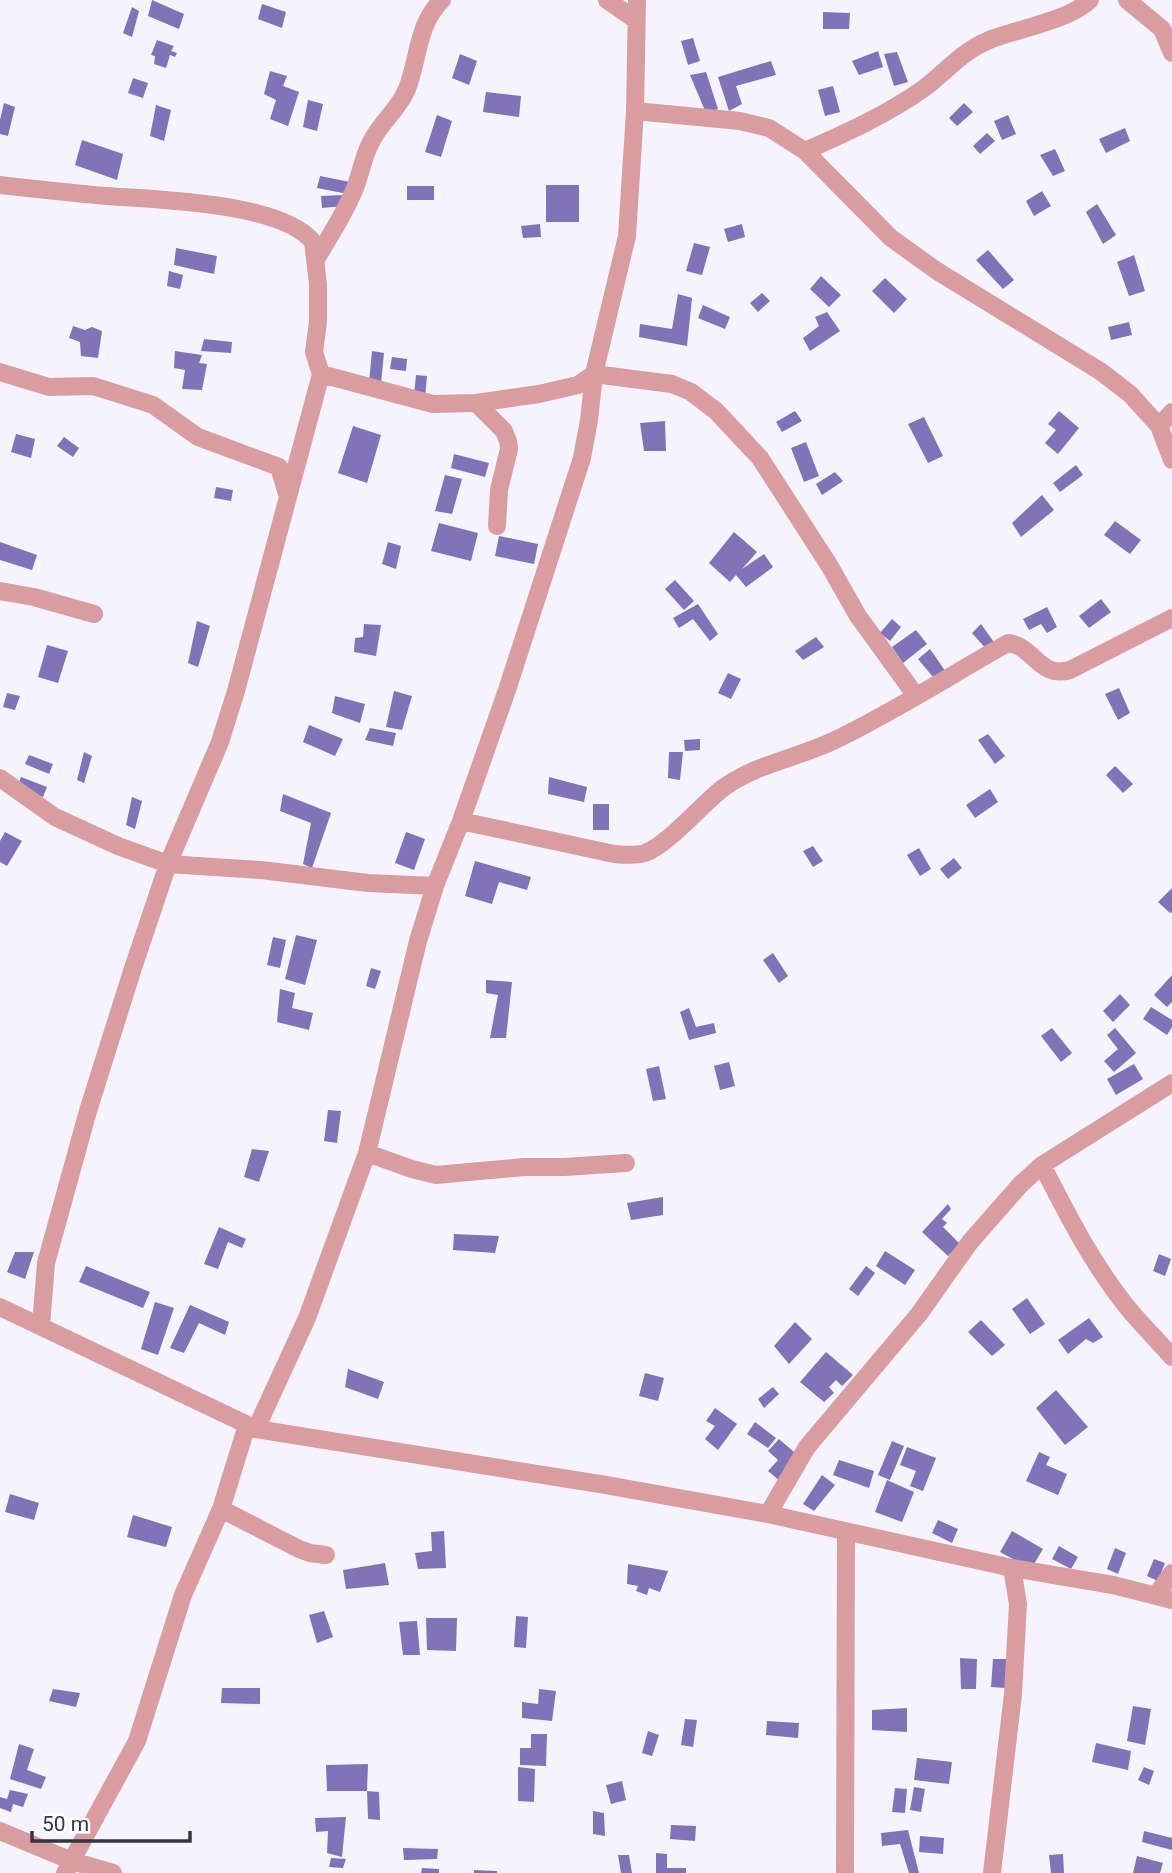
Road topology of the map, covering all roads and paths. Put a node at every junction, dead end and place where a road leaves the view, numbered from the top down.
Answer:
1 (442, 0) edge
2 (607, 0) edge
3 (637, 0) edge
4 (1090, 0) edge
5 (1127, 0) edge
6 (636, 20) junction
7 (1172, 53) edge
8 (635, 111) junction
9 (805, 151) junction
10 (0, 185) edge
11 (316, 259) junction
12 (0, 372) edge
13 (594, 373) junction
14 (321, 374) junction
15 (476, 403) junction
16 (1172, 412) edge
17 (1159, 426) junction
18 (1172, 460) edge
19 (287, 494) junction
20 (497, 526) dead end
21 (0, 591) edge
22 (94, 614) dead end
23 (1172, 618) edge
24 (916, 696) junction
25 (2, 784) edge
26 (461, 821) junction
27 (168, 864) junction
28 (435, 886) junction
29 (1172, 1083) edge
30 (367, 1153) junction
31 (626, 1163) dead end
32 (1042, 1165) junction
33 (0, 1307) edge
34 (41, 1325) junction
35 (1172, 1357) edge
36 (252, 1427) junction
37 (221, 1509) junction
38 (768, 1514) junction
39 (846, 1532) junction
40 (326, 1555) dead end
41 (1012, 1568) junction
42 (1172, 1573) edge
43 (1164, 1598) edge
44 (0, 1830) edge
45 (69, 1867) edge
46 (113, 1873) edge
47 (845, 1873) edge
48 (992, 1873) edge

1 - 11 street
2 - 6 street
3 - 6 street
4 - 9 street
5 - 7 street
6 - 8 street
8 - 9 street
8 - 13 street
9 - 17 street
10 - 11 street
11 - 14 street
12 - 19 street
13 - 15 street
13 - 24 street
13 - 26 street
14 - 15 street
14 - 19 street
15 - 20 street
16 - 17 street
17 - 18 street
19 - 27 street
21 - 22 street
23 - 24 street
24 - 26 street
25 - 27 street
26 - 28 street
27 - 28 street
27 - 34 street
28 - 30 street
29 - 32 street
30 - 31 street
30 - 36 street
32 - 35 street
32 - 38 street
33 - 34 street
34 - 36 street
36 - 37 street
36 - 38 street
37 - 40 street
37 - 45 street
38 - 39 street
39 - 41 street
39 - 47 street
41 - 43 street
41 - 48 street
42 - 43 street
44 - 45 street
45 - 46 street

